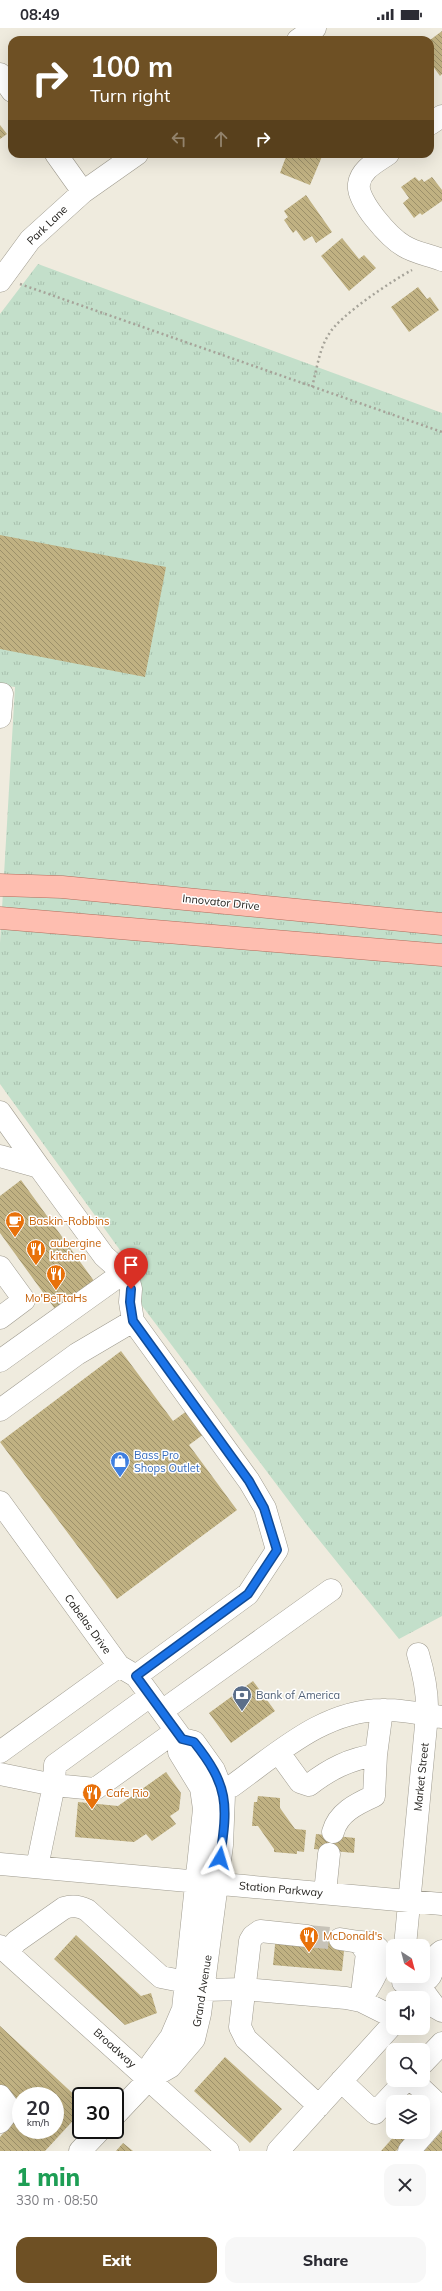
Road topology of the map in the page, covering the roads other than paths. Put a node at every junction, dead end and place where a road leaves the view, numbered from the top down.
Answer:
1 (315, 28) edge
2 (304, 36) edge
3 (0, 74) edge
4 (8, 85) edge
5 (59, 158) edge
6 (131, 158) edge
7 (383, 158) edge
8 (83, 192) junction
9 (30, 240) junction
10 (442, 260) edge
11 (0, 261) edge
12 (8, 281) edge
13 (0, 694) edge
14 (0, 717) edge
15 (0, 884) edge
16 (0, 918) edge
17 (442, 924) edge
18 (442, 955) edge
19 (0, 1112) edge
20 (0, 1156) edge
21 (39, 1167) junction
22 (0, 1267) edge
23 (123, 1272) junction
24 (0, 1318) edge
25 (133, 1321) junction
26 (0, 1361) edge
27 (0, 1410) edge
28 (0, 1502) edge
29 (331, 1590) dead end
30 (418, 1654) dead end
31 (128, 1671) junction
32 (156, 1703) junction
33 (382, 1710) junction
34 (435, 1716) edge
35 (179, 1735) junction
36 (0, 1752) edge
37 (279, 1753) junction
38 (376, 1755) junction
39 (0, 1774) edge
40 (54, 1785) junction
41 (222, 1788) junction
42 (333, 1832) dead end
43 (329, 1854) dead end
44 (0, 1864) edge
45 (38, 1867) junction
46 (205, 1882) junction
47 (325, 1893) junction
48 (409, 1901) junction
49 (442, 1904) edge
50 (307, 1936) tunnel mouth
51 (406, 1939) edge
52 (350, 1940) tunnel mouth
53 (4, 1949) edge
54 (442, 1951) edge
55 (406, 1985) edge
56 (195, 1986) junction
57 (244, 1989) junction
58 (361, 2001) junction
59 (442, 2011) edge
60 (386, 2014) edge
61 (386, 2032) edge
62 (442, 2044) edge
63 (430, 2056) edge
64 (149, 2079) junction
65 (342, 2081) junction
66 (399, 2087) edge
67 (420, 2087) edge
68 (0, 2096) edge
69 (124, 2105) edge
70 (319, 2106) junction
71 (442, 2108) edge
72 (442, 2113) edge
73 (0, 2122) edge
74 (91, 2139) edge
75 (80, 2151) edge
76 (228, 2151) edge
77 (278, 2151) edge
78 (409, 2151) edge

1 - 2 street
3 - 4 street
5 - 8 street
6 - 8 street, Park Lane
7 - 10 street
8 - 9 street, Park Lane
9 - 11 street
9 - 12 street, Park Lane
13 - 14 street
15 - 17 main road, Innovator Drive
16 - 18 main road
19 - 21 street
20 - 21 street
21 - 23 street
22 - 24 street
23 - 25 street
23 - 26 street
25 - 27 street
25 - 31 street
28 - 31 street, Cabelas Drive
29 - 32 street
30 - 34 street, Market Street
31 - 32 street, Cabelas Drive
31 - 36 street
32 - 35 street, Cabelas Drive
32 - 40 street
33 - 34 street
33 - 37 street
33 - 38 street
34 - 48 street, Market Street
35 - 40 street
35 - 41 street, Cabelas Drive
35 - 46 street
37 - 38 street
37 - 41 street
38 - 42 street
39 - 40 street
40 - 45 street
41 - 46 street, Cabelas Drive
43 - 47 street
44 - 45 street, Station Parkway
45 - 46 street, Station Parkway
46 - 47 street, Station Parkway
46 - 56 street, Grand Avenue
47 - 48 street, Station Parkway
48 - 49 street, Station Parkway
48 - 51 street, Market Street
50 - 57 street
52 - 58 street
53 - 56 street
53 - 64 street, Broadway
54 - 55 street
55 - 59 street
56 - 57 street
56 - 64 street, Grand Avenue
57 - 58 street
57 - 70 street
58 - 60 street
61 - 65 street
62 - 63 street
64 - 69 street, Grand Avenue
64 - 76 street, Broadway
65 - 66 street
65 - 70 street
67 - 71 street
68 - 73 street
70 - 77 street
72 - 78 street
74 - 75 street

